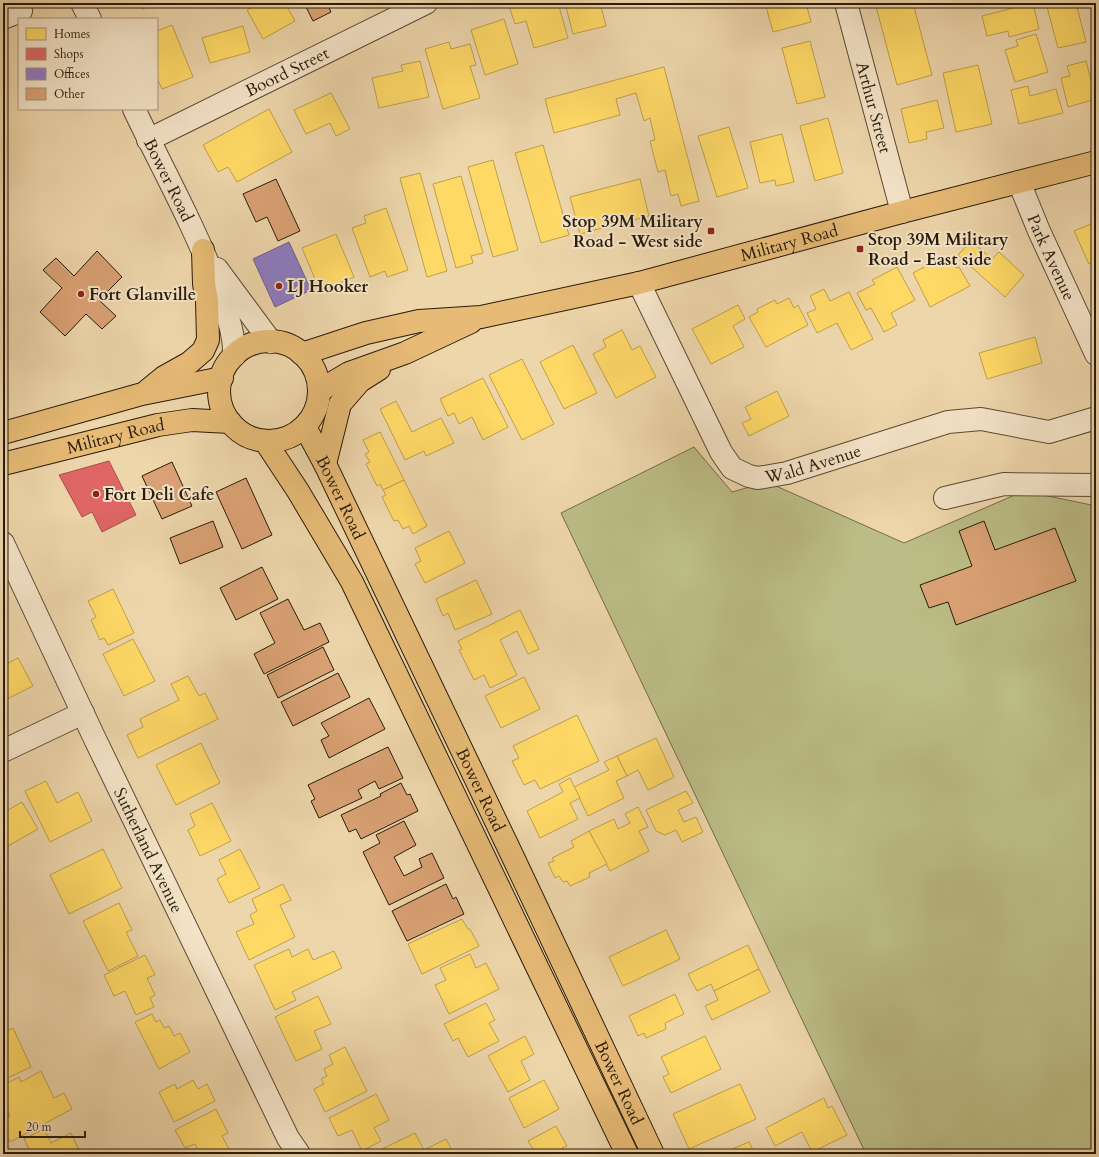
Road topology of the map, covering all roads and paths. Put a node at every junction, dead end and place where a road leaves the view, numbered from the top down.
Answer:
1 (82, 3) edge
2 (426, 3) edge
3 (846, 3) edge
4 (90, 18) edge
5 (134, 110) edge
6 (148, 140) junction
7 (1096, 162) edge
8 (1019, 182) junction
9 (902, 212) junction
10 (203, 250) junction
11 (639, 282) junction
12 (481, 317) junction
13 (271, 342) junction
14 (405, 353) junction
15 (302, 354) junction
16 (1096, 354) edge
17 (234, 356) junction
18 (222, 378) junction
19 (319, 391) junction
20 (142, 394) junction
21 (1096, 418) edge
22 (230, 422) junction
23 (305, 427) junction
24 (3, 433) edge
25 (265, 442) junction
26 (3, 464) edge
27 (325, 464) junction
28 (1096, 485) edge
29 (945, 498) dead end
30 (3, 543) edge
31 (82, 712) junction
32 (3, 751) edge
33 (299, 1154) edge
34 (627, 1154) edge
35 (653, 1154) edge

1 - 4 street
2 - 6 street, Boord Street
3 - 9 street, Arthur Street
5 - 6 street, Bower Road
6 - 10 street, Bower Road
7 - 8 main road, Military Road
8 - 9 main road, Military Road
8 - 16 street, Park Avenue
9 - 11 main road, Military Road
10 - 13 street, Bower Road
10 - 17 street, Bower Road
10 - 20 main road
11 - 12 main road, Military Road
11 - 21 street, Wald Avenue
12 - 14 main road, Military Road
12 - 15 main road, Military Road
13 - 15 main road
13 - 17 main road
14 - 19 main road, Military Road
14 - 27 main road
15 - 19 main road
17 - 18 main road
18 - 20 main road, Military Road
18 - 22 main road
19 - 23 main road
20 - 24 main road, Military Road
22 - 25 main road
22 - 26 main road, Military Road
23 - 25 main road
23 - 27 main road, Bower Road
25 - 34 main road, Bower Road
27 - 35 main road, Bower Road
28 - 29 street
30 - 31 street, Sutherland Avenue
31 - 32 street
31 - 33 street, Sutherland Avenue

